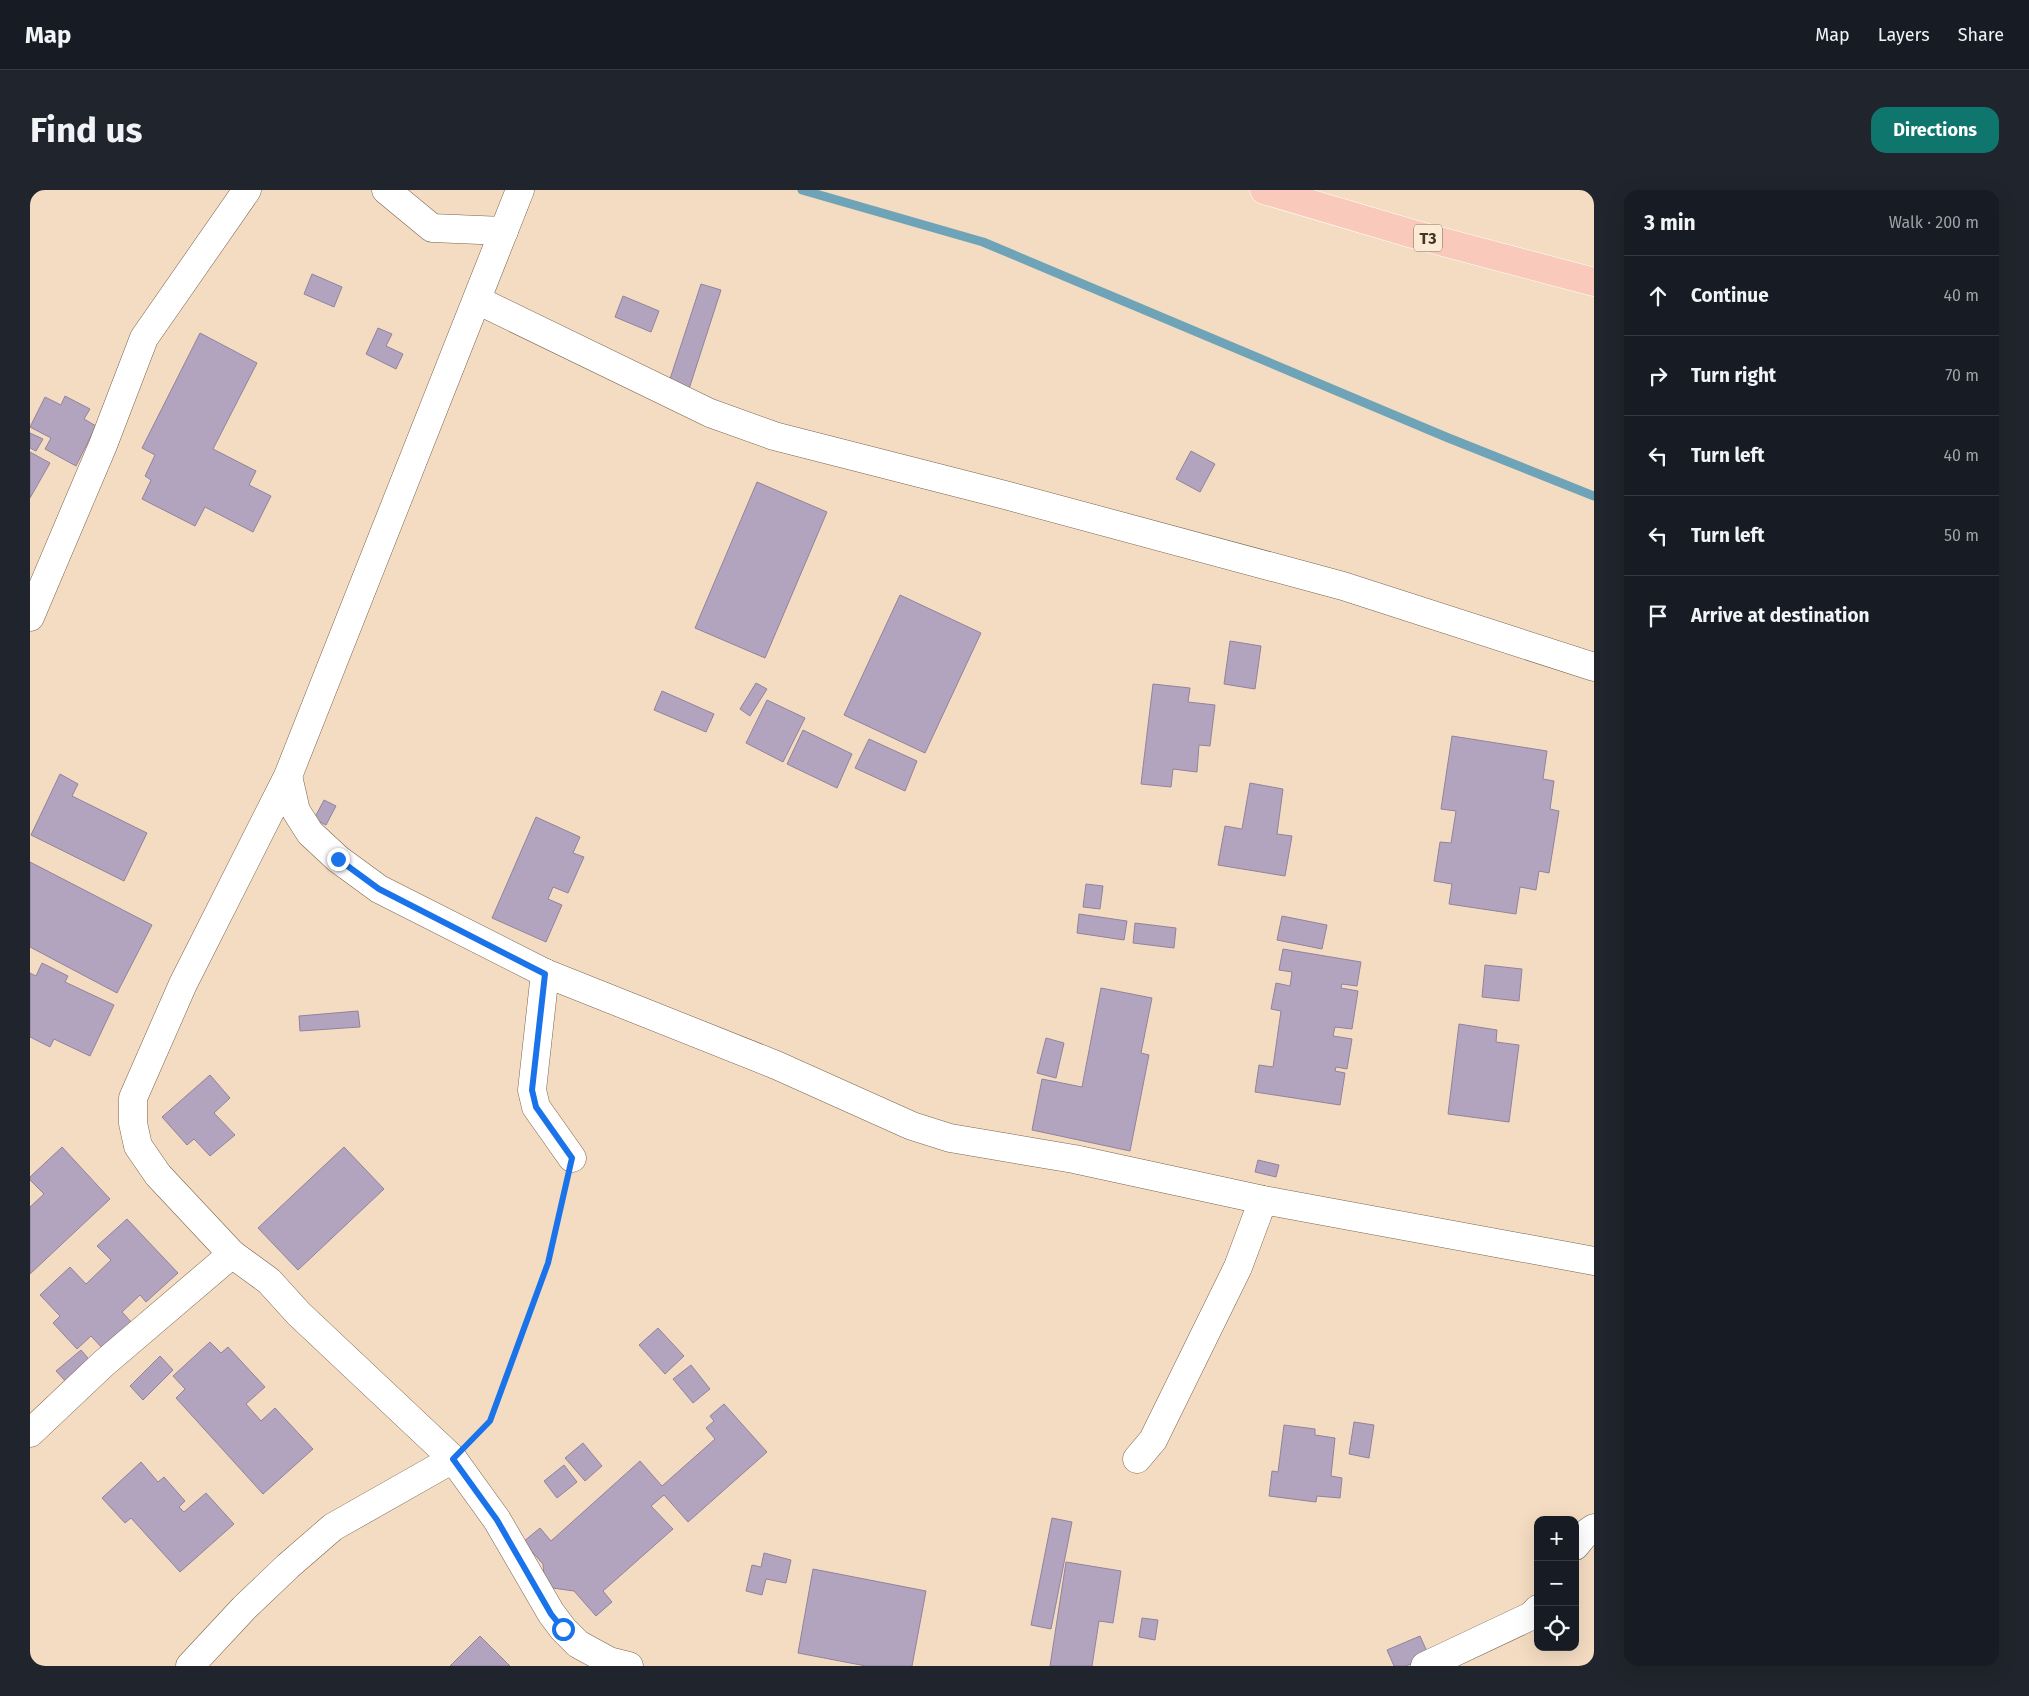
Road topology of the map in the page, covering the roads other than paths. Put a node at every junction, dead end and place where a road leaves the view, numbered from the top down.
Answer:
1 (247, 190) edge
2 (386, 190) edge
3 (520, 190) edge
4 (1264, 190) edge
5 (504, 231) junction
6 (1594, 282) edge
7 (477, 300) junction
8 (30, 617) edge
9 (1594, 667) edge
10 (288, 776) junction
11 (545, 974) junction
12 (572, 1158) road end
13 (1263, 1200) junction
14 (232, 1254) junction
15 (1594, 1261) edge
16 (30, 1433) edge
17 (453, 1459) junction
18 (1137, 1459) dead end
19 (1594, 1528) edge
20 (1579, 1541) edge
21 (1534, 1613) edge
22 (190, 1666) edge
23 (629, 1666) edge
24 (1426, 1666) edge

1 - 8 street
2 - 5 street
3 - 5 street
4 - 6 highway, T3
5 - 7 street
7 - 9 street
7 - 10 street
10 - 11 street
10 - 14 street
11 - 12 street
11 - 13 street
13 - 15 street
13 - 18 street
14 - 16 street
14 - 17 street
17 - 22 street
17 - 23 street
19 - 20 street
21 - 24 street

